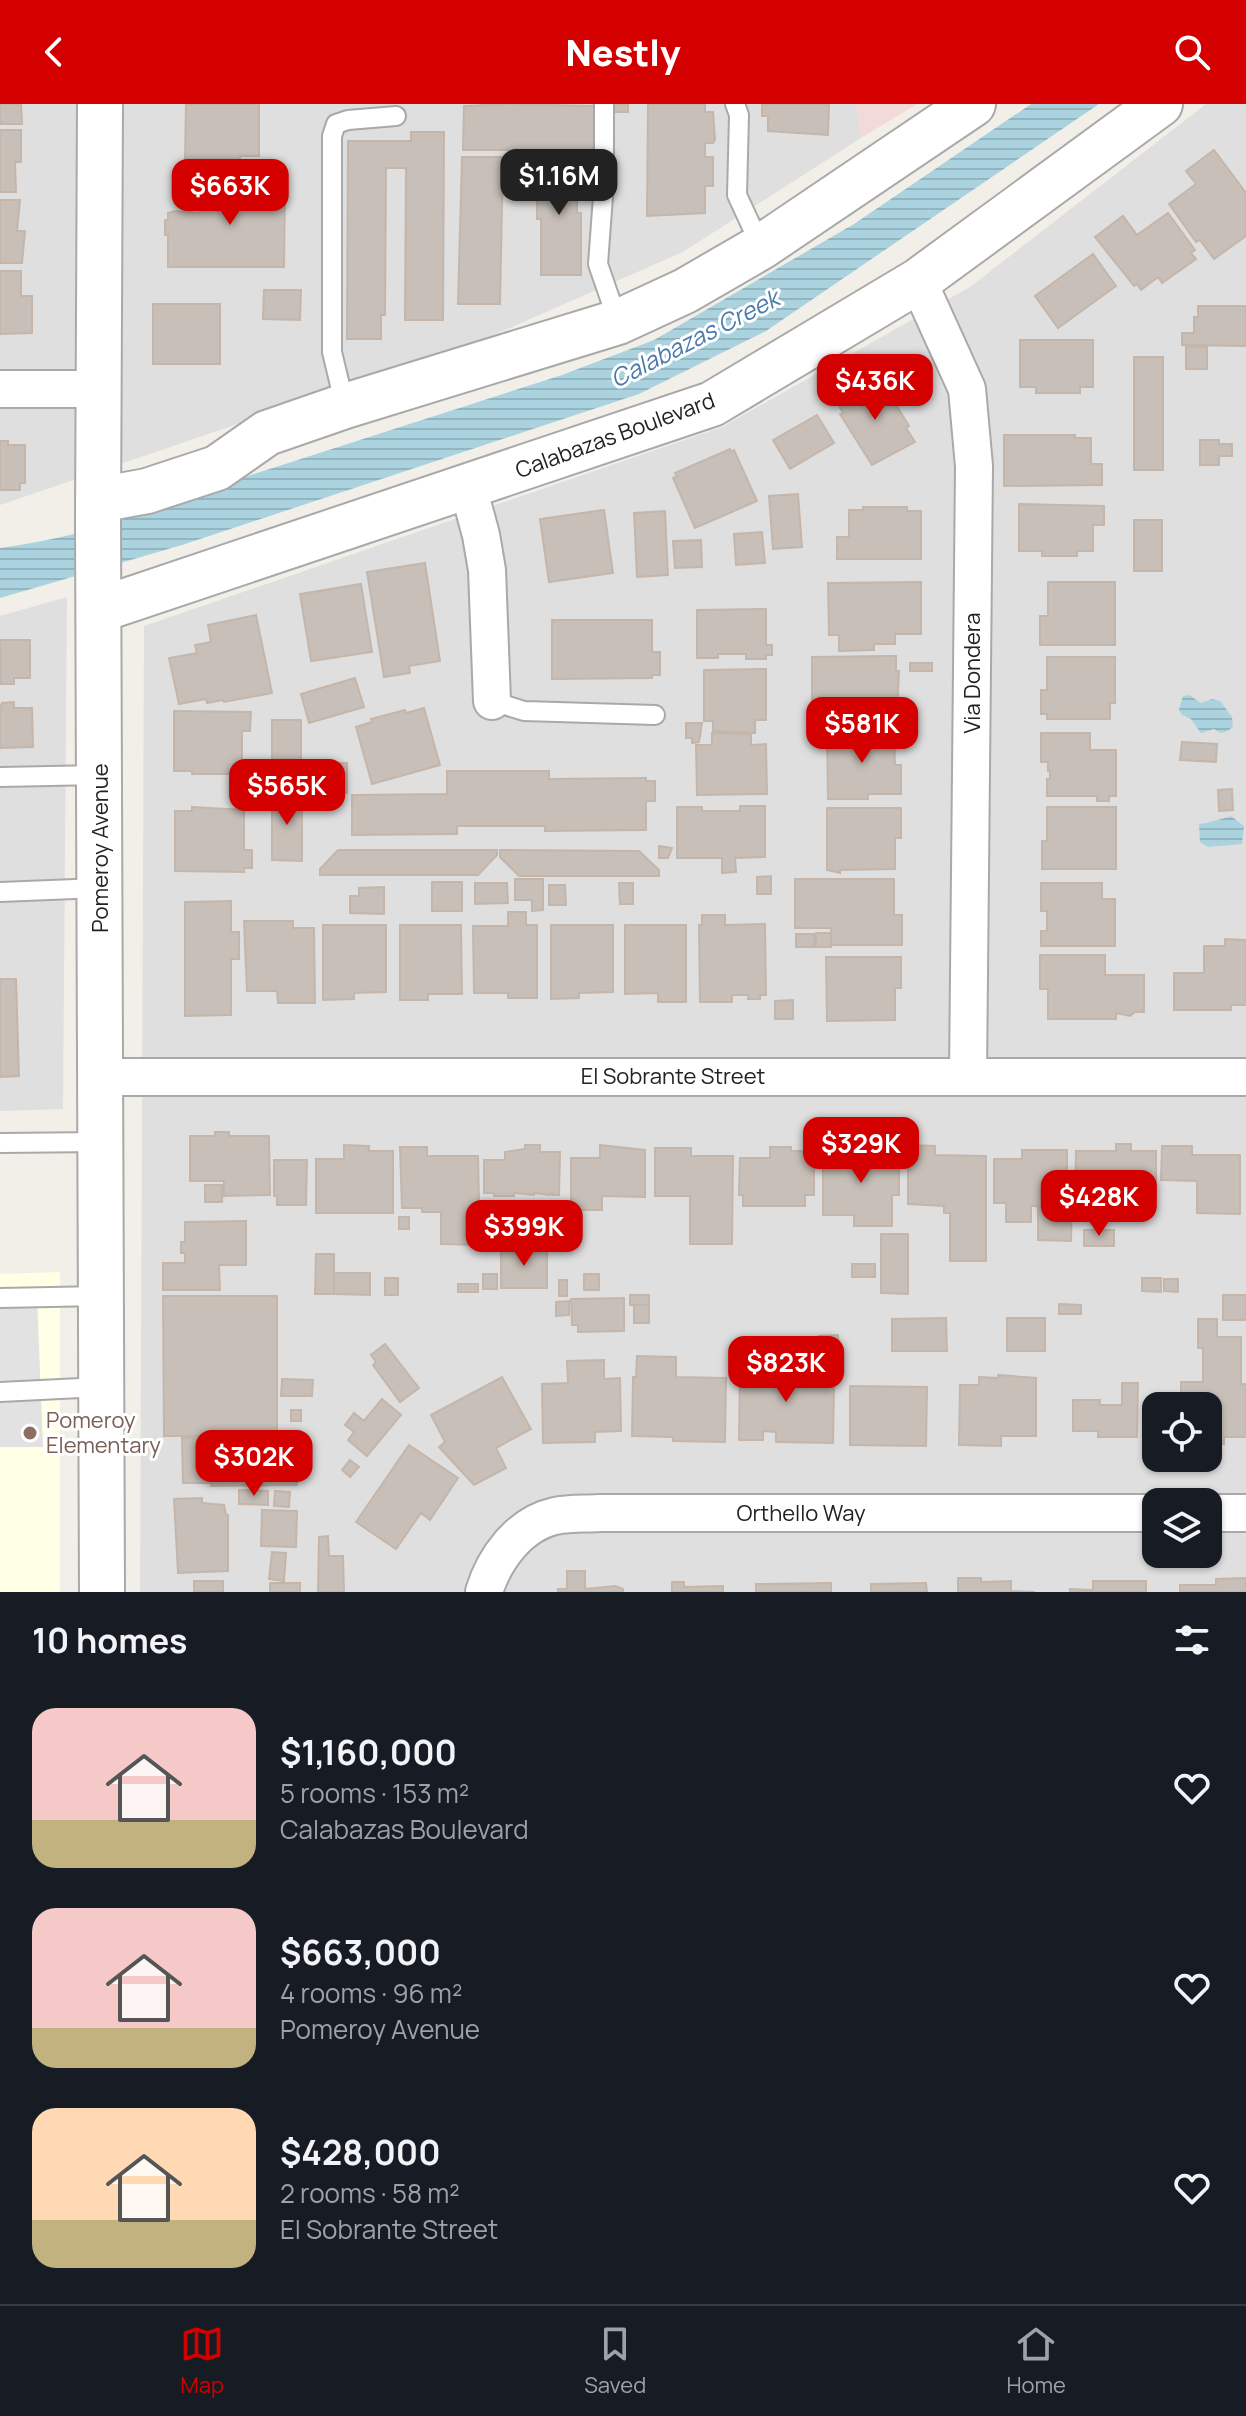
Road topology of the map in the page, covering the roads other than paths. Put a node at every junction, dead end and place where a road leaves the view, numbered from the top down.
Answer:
1 (100, 104) edge
2 (604, 104) edge
3 (735, 104) edge
4 (1160, 104) edge
5 (965, 106) edge
6 (396, 116) dead end
7 (761, 247) junction
8 (918, 281) junction
9 (618, 322) junction
10 (0, 389) edge
11 (100, 389) junction
12 (345, 406) junction
13 (468, 487) junction
14 (98, 511) junction
15 (99, 605) junction
16 (492, 701) joint
17 (655, 715) dead end
18 (100, 775) junction
19 (0, 777) edge
20 (100, 888) junction
21 (0, 892) edge
22 (968, 1076) junction
23 (101, 1077) junction
24 (1246, 1077) edge
25 (101, 1142) junction
26 (0, 1143) edge
27 (101, 1296) junction
28 (0, 1298) edge
29 (102, 1387) junction
30 (0, 1392) edge
31 (1142, 1513) edge
32 (1222, 1513) edge
33 (1246, 1513) edge
34 (102, 1592) edge
35 (484, 1592) edge

1 - 11 street, Pomeroy Avenue
2 - 9 lane
3 - 7 lane
4 - 8 street, Calabazas Boulevard
5 - 7 street
6 - 12 lane
7 - 9 street
8 - 13 street, Calabazas Boulevard
8 - 22 street, Via Dondera
9 - 12 street
10 - 11 street
11 - 14 street, Pomeroy Avenue
12 - 14 street
13 - 15 street, Calabazas Boulevard
13 - 16 street
14 - 15 street, Pomeroy Avenue
15 - 18 street, Pomeroy Avenue
16 - 17 lane
18 - 19 lane
18 - 20 street, Pomeroy Avenue
20 - 21 lane
20 - 23 street, Pomeroy Avenue
22 - 23 street, El Sobrante Street
22 - 24 street, El Sobrante Street
23 - 25 street, Pomeroy Avenue
25 - 26 lane
25 - 27 street, Pomeroy Avenue
27 - 28 lane
27 - 29 street, Pomeroy Avenue
29 - 30 lane
29 - 34 street, Pomeroy Avenue
31 - 35 street, Orthello Way
32 - 33 street

